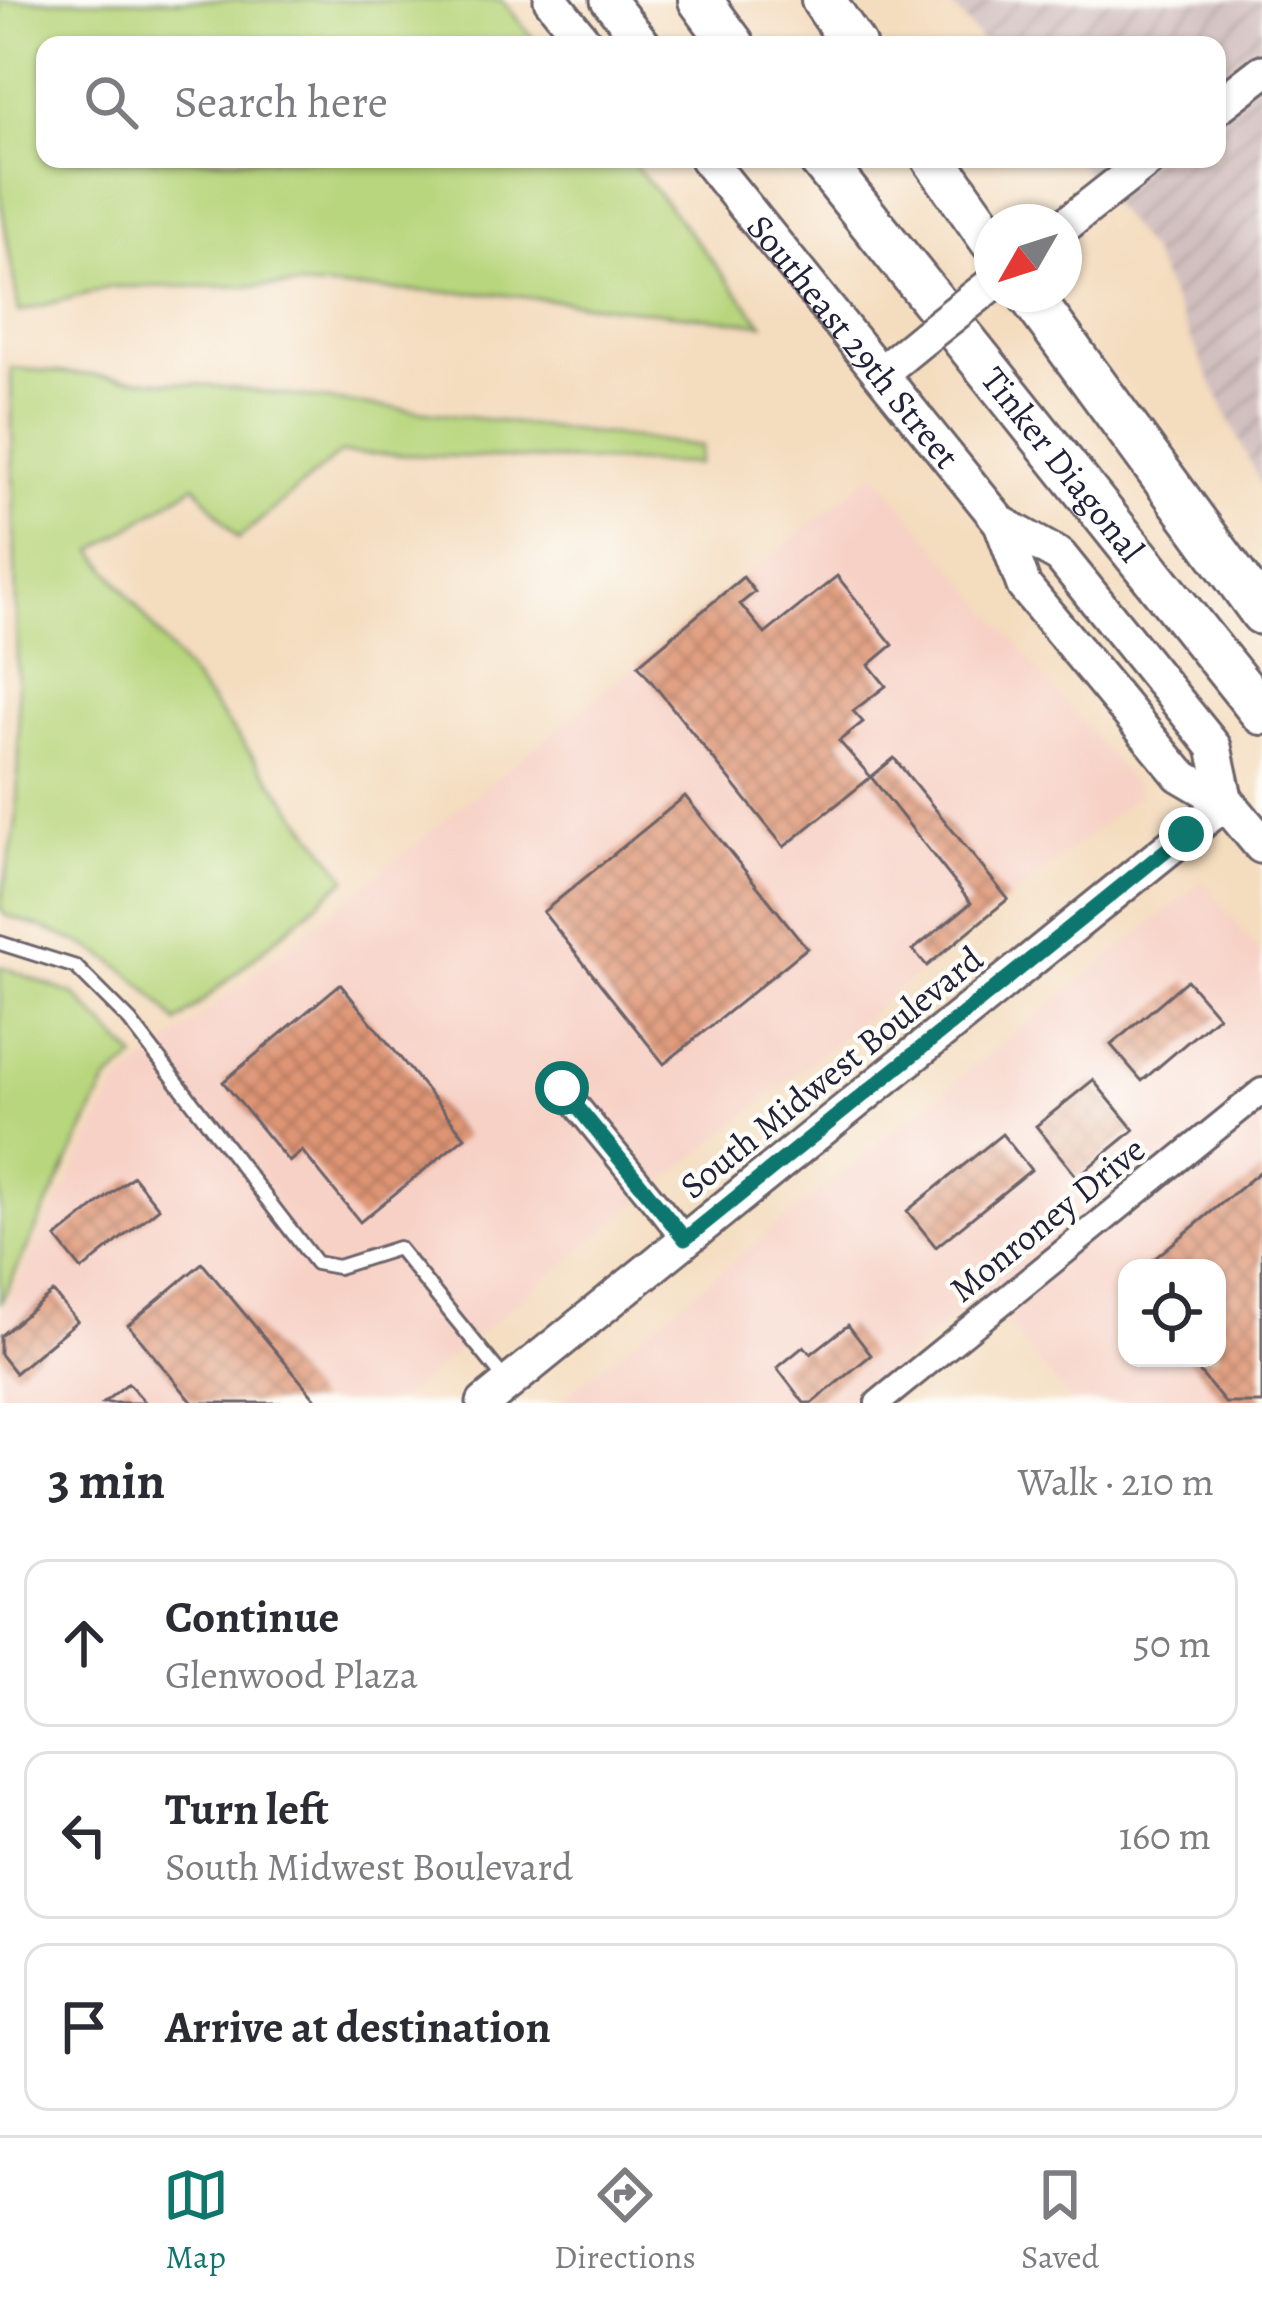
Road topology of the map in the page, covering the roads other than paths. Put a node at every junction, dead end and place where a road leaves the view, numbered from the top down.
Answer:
1 (551, 0) edge
2 (608, 0) edge
3 (700, 0) edge
4 (823, 0) edge
5 (580, 36) edge
6 (637, 36) edge
7 (727, 36) edge
8 (848, 36) edge
9 (1262, 72) edge
10 (1226, 99) edge
11 (714, 168) edge
12 (827, 168) edge
13 (940, 168) edge
14 (1137, 168) edge
15 (1082, 212) edge
16 (974, 216) edge
17 (974, 298) edge
18 (1042, 312) edge
19 (881, 373) junction
20 (1001, 523) junction
21 (1262, 613) edge
22 (1262, 713) edge
23 (1226, 802) junction
24 (1262, 845) edge
25 (0, 944) edge
26 (562, 1088) dead end
27 (1262, 1091) edge
28 (685, 1239) junction
29 (496, 1393) edge
30 (878, 1403) edge

1 - 5 main road
2 - 6 main road
3 - 7 highway
4 - 8 highway
9 - 10 main road
11 - 19 main road, Southeast 29th Street
12 - 22 highway, Tinker Diagonal
13 - 16 highway
14 - 15 main road
17 - 19 main road, bridge
18 - 21 highway, Tinker Diagonal
19 - 20 main road, Southeast 29th Street
20 - 23 main road, Southeast 29th Street
20 - 23 main road, Southeast 29th Street
23 - 24 main road, Southeast 29th Street
23 - 28 main road, South Midwest Boulevard
25 - 29 lane
26 - 28 street
27 - 30 street, Monroney Drive
28 - 29 main road, South Midwest Boulevard

